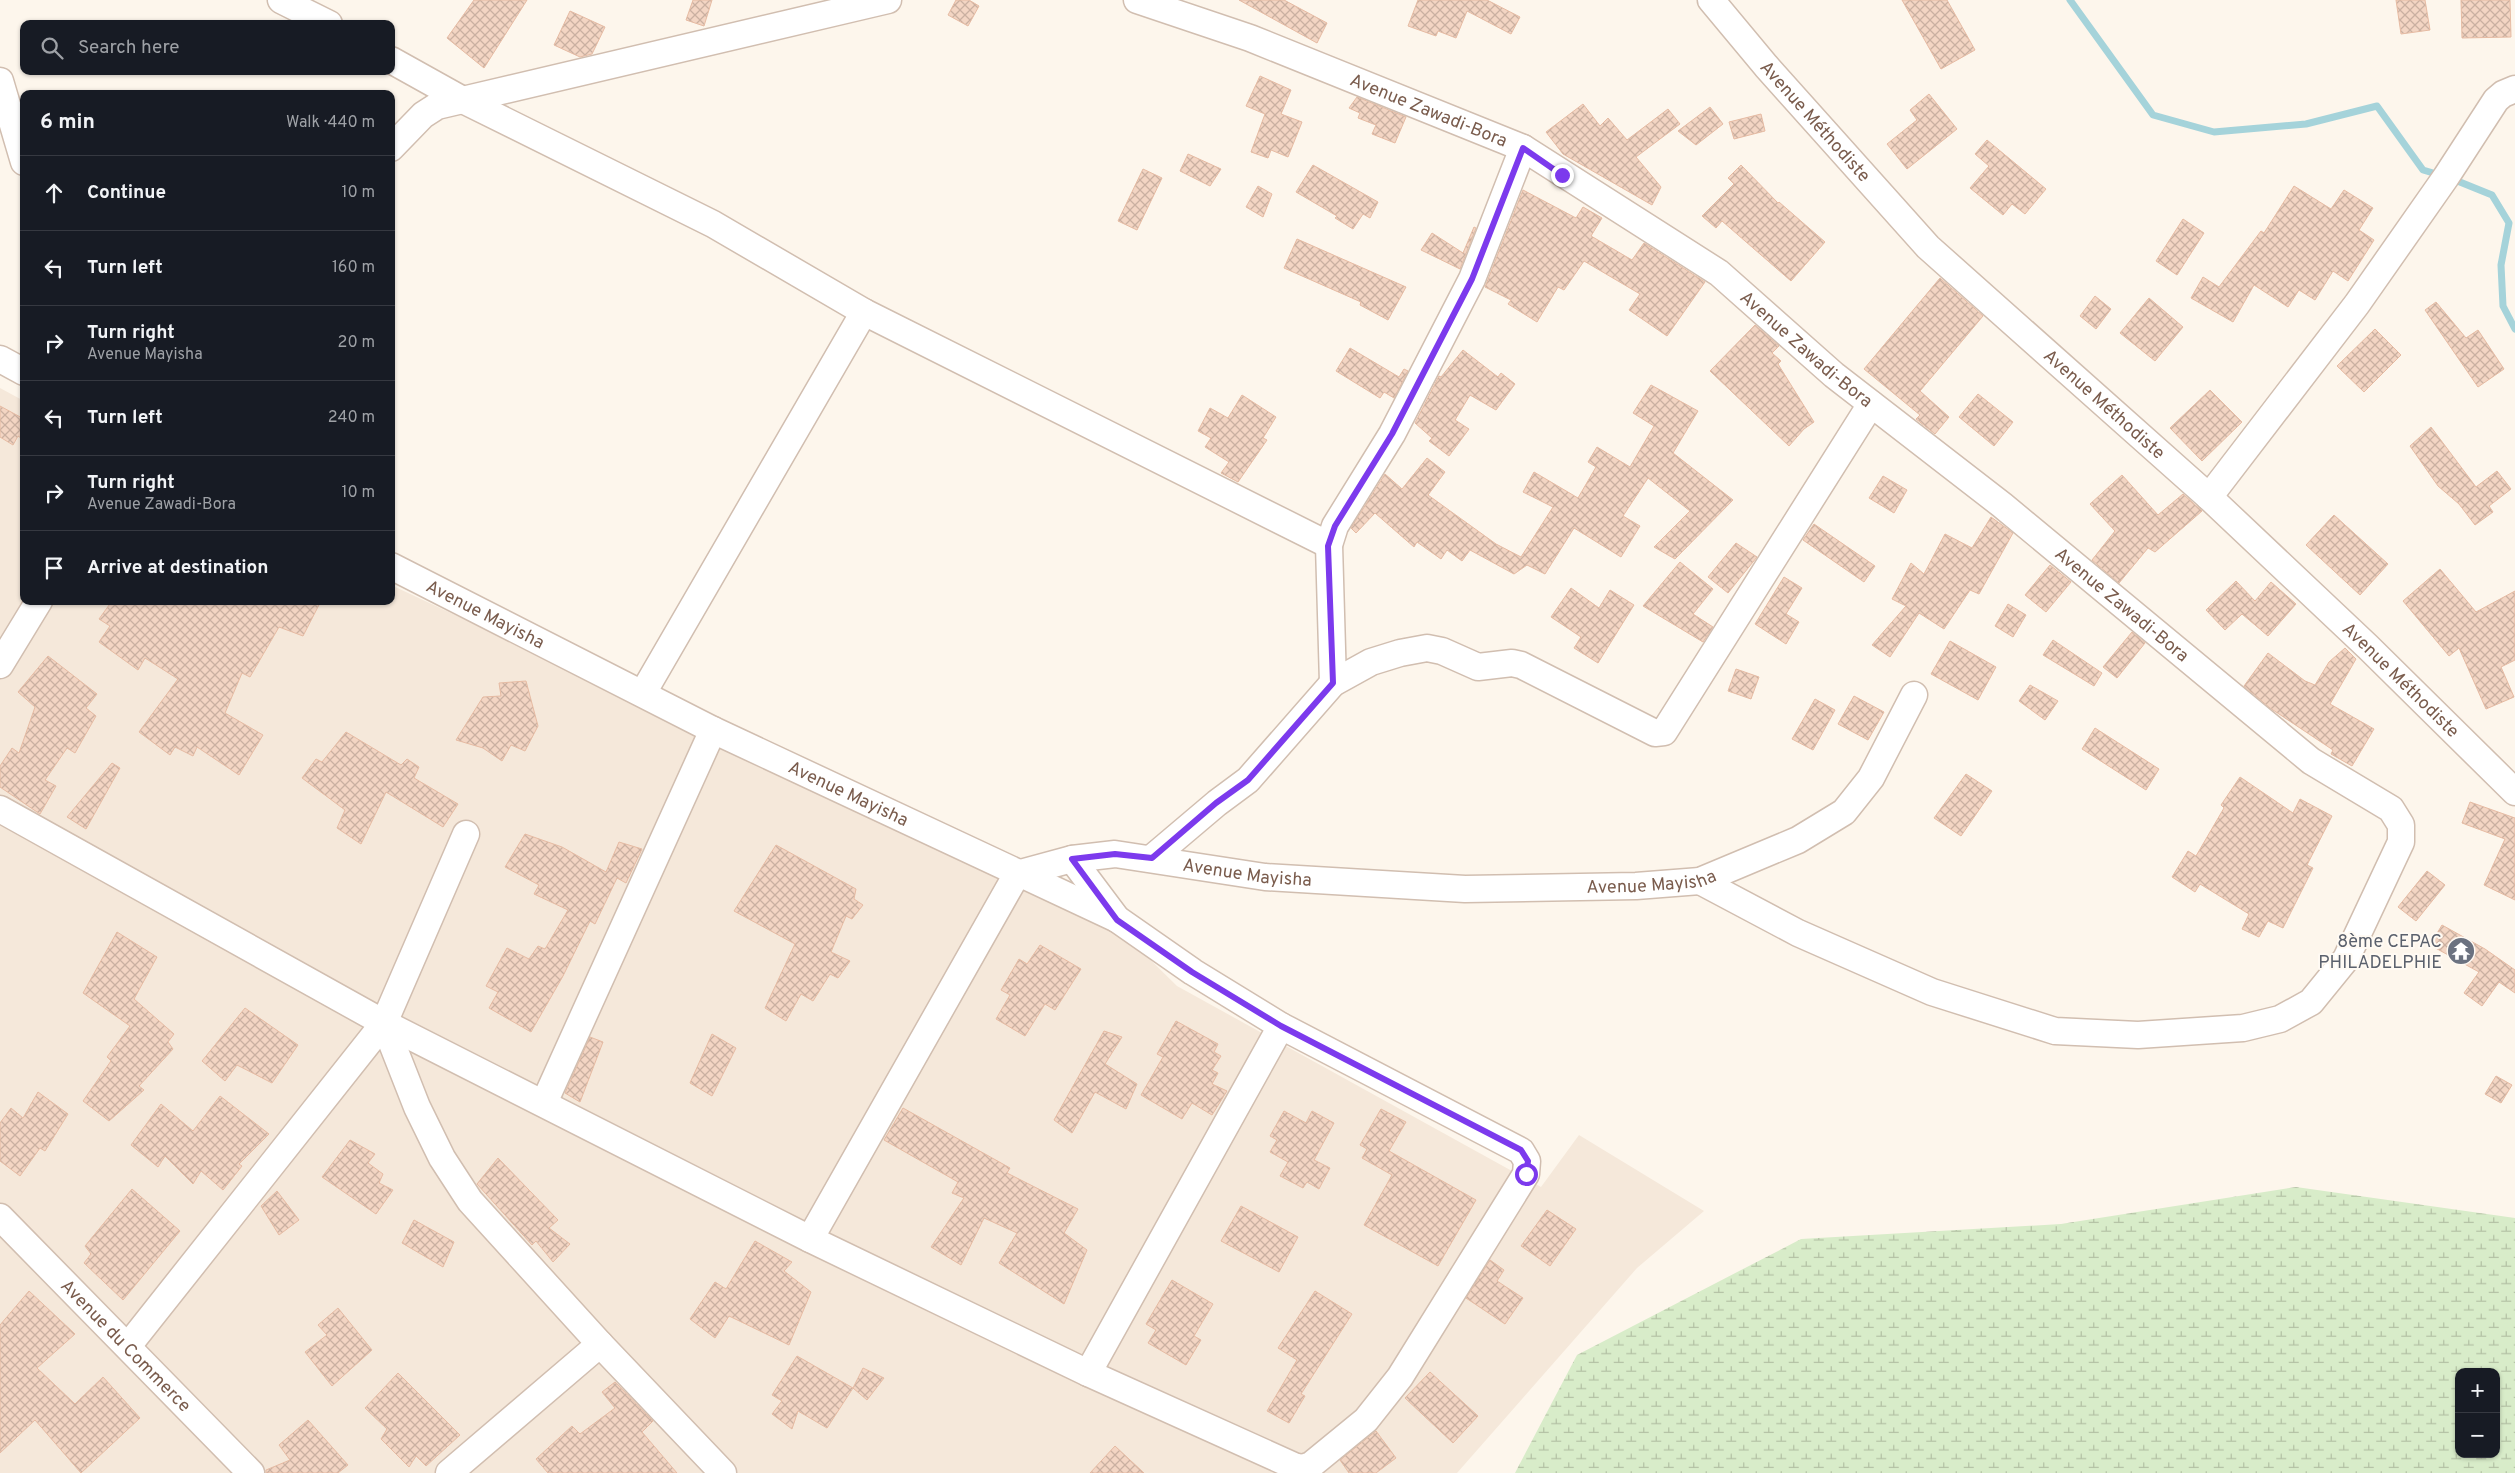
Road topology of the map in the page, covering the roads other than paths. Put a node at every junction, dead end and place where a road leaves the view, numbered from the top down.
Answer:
1 (281, 0) edge
2 (888, 0) edge
3 (1137, 0) edge
4 (1711, 0) edge
5 (325, 14) edge
6 (395, 62) edge
7 (0, 81) edge
8 (2515, 89) edge
9 (461, 99) junction
10 (395, 144) edge
11 (20, 148) edge
12 (1523, 148) junction
13 (864, 312) junction
14 (0, 359) edge
15 (20, 370) edge
16 (1871, 404) junction
17 (2208, 497) junction
18 (1328, 546) junction
19 (395, 568) edge
20 (37, 605) edge
21 (0, 665) edge
22 (1333, 683) junction
23 (643, 693) junction
24 (1914, 695) dead end
25 (713, 730) junction
26 (2515, 792) edge
27 (0, 809) edge
28 (466, 834) dead end
29 (1152, 858) junction
30 (1072, 859) junction
31 (1017, 874) junction
32 (1700, 881) junction
33 (1117, 920) junction
34 (384, 1023) junction
35 (1281, 1026) junction
36 (544, 1103) junction
37 (0, 1217) edge
38 (810, 1239) junction
39 (600, 1344) junction
40 (128, 1346) junction
41 (1088, 1372) junction
42 (251, 1473) edge
43 (449, 1473) edge
44 (723, 1473) edge

1 - 5 street
2 - 9 street
3 - 12 street, Avenue Zawadi-Bora
4 - 17 street, Avenue Méthodiste
6 - 9 street
7 - 11 street
8 - 17 street
9 - 10 street
9 - 13 street
12 - 16 street, Avenue Zawadi-Bora
12 - 18 street
13 - 18 street
13 - 23 street
14 - 15 street
16 - 22 street
16 - 32 street, Avenue Zawadi-Bora
17 - 26 street, Avenue Méthodiste
18 - 22 street
19 - 23 street, Avenue Mayisha
20 - 21 street
22 - 29 street
23 - 25 street, Avenue Mayisha
24 - 32 street, Avenue Mayisha
25 - 31 street, Avenue Mayisha
25 - 36 street
27 - 34 street
28 - 34 street
29 - 30 street, Avenue Mayisha
29 - 32 street, Avenue Mayisha
30 - 31 street, Avenue Mayisha
30 - 33 street
31 - 33 street
31 - 38 street
33 - 35 street
34 - 36 street
34 - 39 street
34 - 40 street
35 - 41 street
35 - 41 street
36 - 38 street
37 - 40 street, Avenue du Commerce
38 - 41 street
39 - 43 street
39 - 44 street
40 - 42 street, Avenue du Commerce

